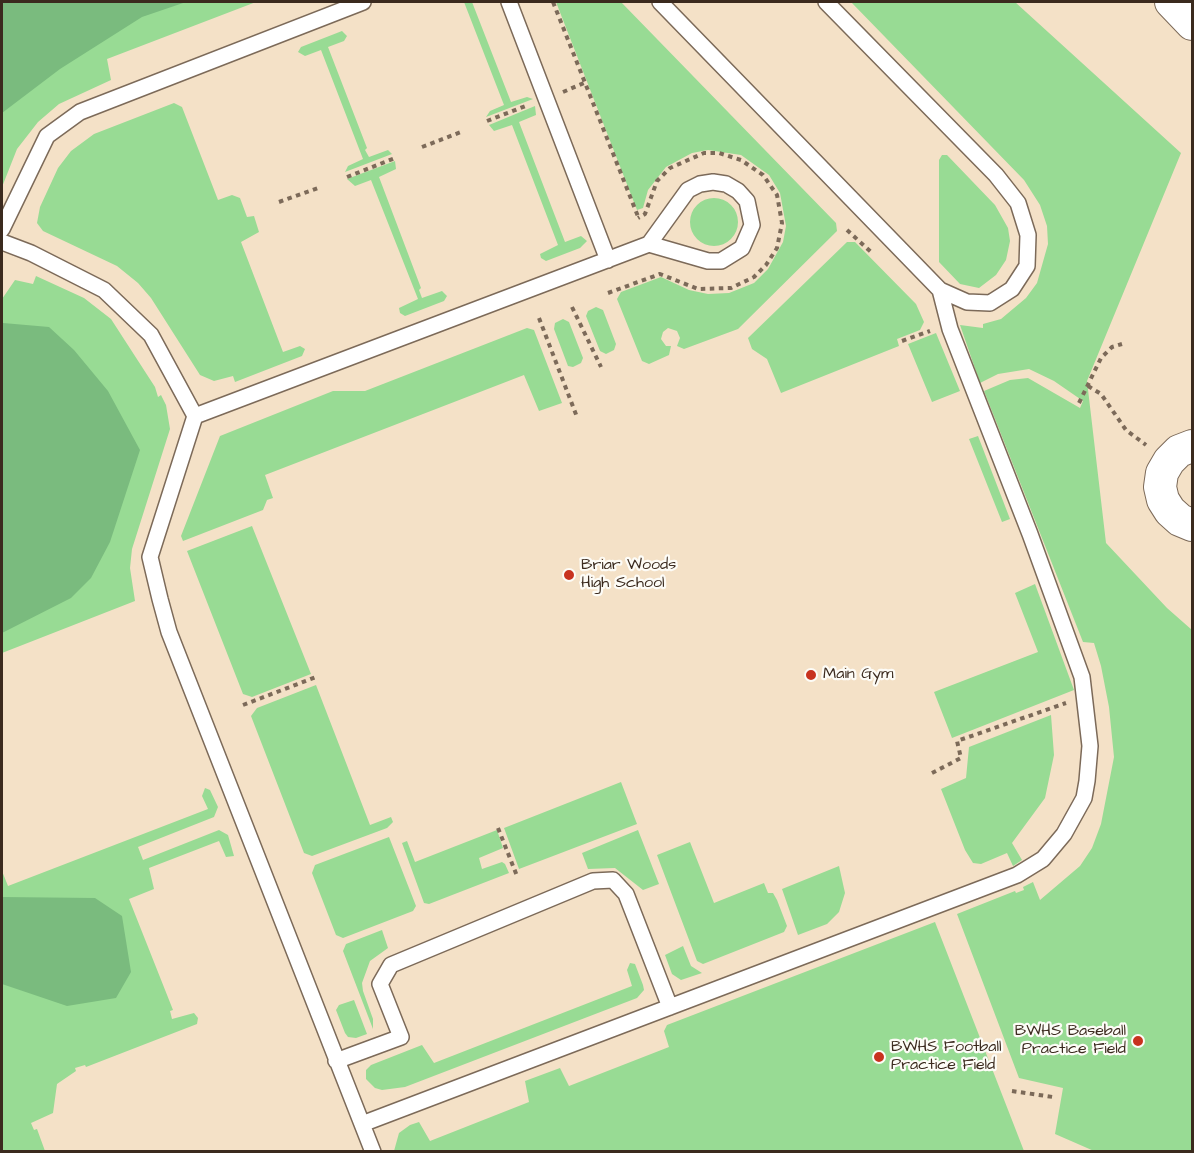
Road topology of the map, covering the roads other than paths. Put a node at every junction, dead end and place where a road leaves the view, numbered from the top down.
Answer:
1 (363, 2) edge
2 (509, 2) edge
3 (660, 2) edge
4 (826, 2) edge
5 (1171, 2) edge
6 (1192, 24) edge
7 (2, 229) edge
8 (2, 242) edge
9 (649, 244) junction
10 (608, 260) junction
11 (940, 290) junction
12 (195, 416) junction
13 (1181, 453) edge
14 (1192, 525) edge
15 (670, 1007) junction
16 (336, 1061) junction
17 (362, 1124) junction
18 (373, 1152) edge

1 - 7 lane
2 - 10 lane
3 - 11 lane
4 - 11 lane
5 - 6 street
8 - 12 lane
9 - 9 lane
9 - 10 lane
10 - 12 lane
11 - 15 lane
12 - 16 lane
13 - 14 street
15 - 16 lane
15 - 17 lane
16 - 17 lane
17 - 18 lane

